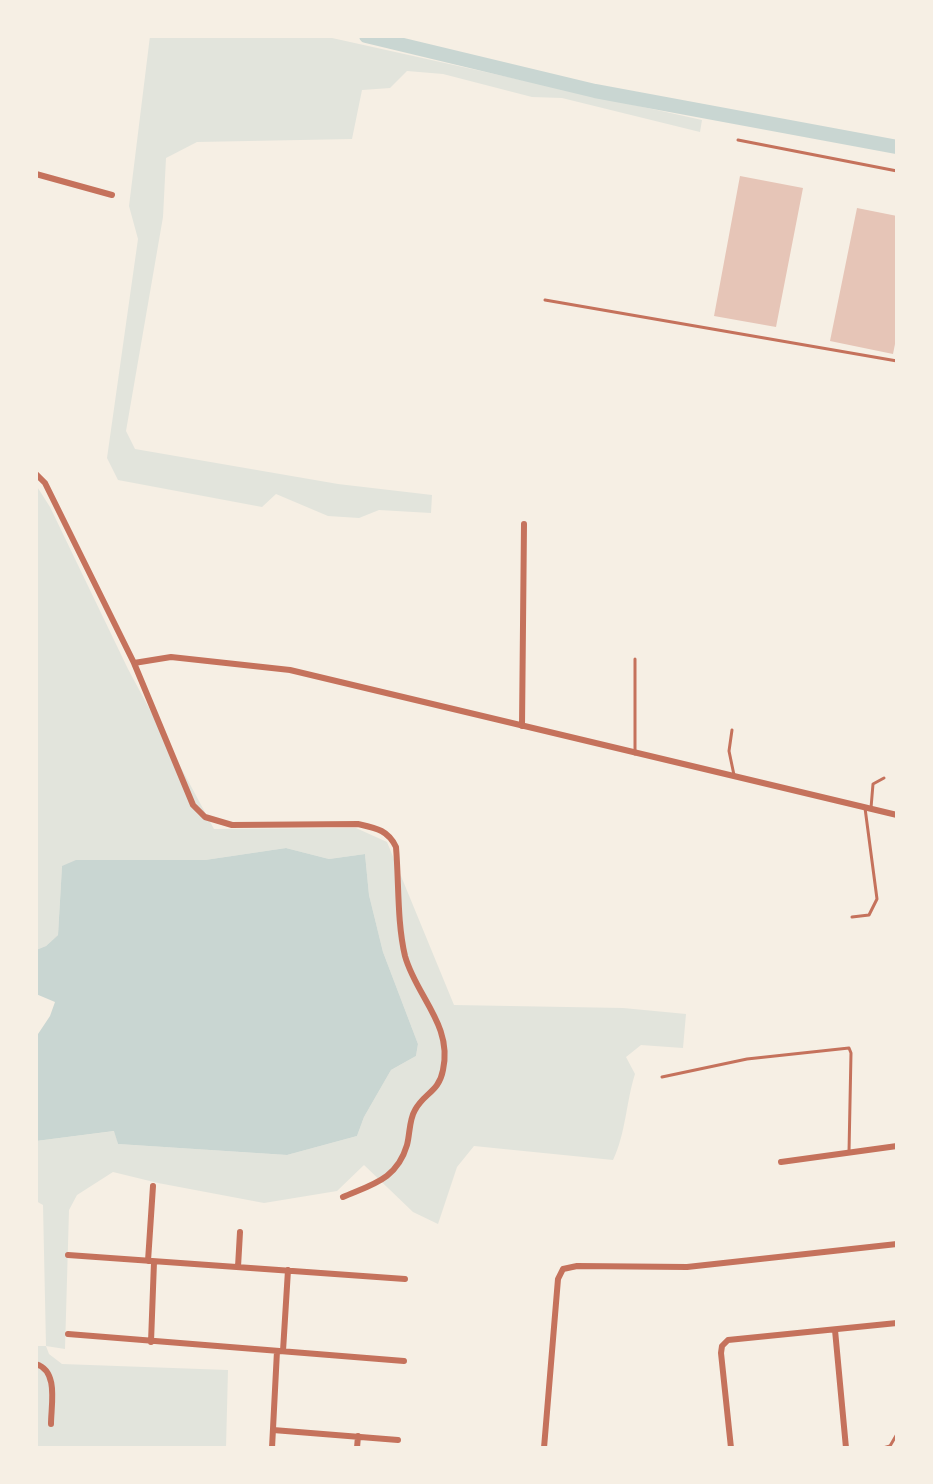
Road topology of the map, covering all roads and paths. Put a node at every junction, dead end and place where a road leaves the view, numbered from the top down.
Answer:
1 (738, 140) dead end
2 (897, 171) edge
3 (36, 174) edge
4 (112, 195) dead end
5 (545, 300) dead end
6 (897, 361) edge
7 (36, 474) edge
8 (524, 524) dead end
9 (635, 659) dead end
10 (134, 663) junction
11 (522, 726) junction
12 (732, 730) dead end
13 (635, 754) junction
14 (735, 776) junction
15 (884, 778) dead end
16 (868, 809) junction
17 (897, 815) edge
18 (852, 917) dead end
19 (662, 1077) dead end
20 (897, 1146) edge
21 (849, 1152) junction
22 (781, 1162) dead end
23 (153, 1186) dead end
24 (343, 1197) dead end
25 (240, 1232) dead end
26 (897, 1244) edge
27 (68, 1255) dead end
28 (151, 1261) junction
29 (238, 1267) junction
30 (288, 1270) junction
31 (405, 1279) dead end
32 (897, 1323) edge
33 (835, 1330) junction
34 (68, 1334) dead end
35 (151, 1342) junction
36 (280, 1351) junction
37 (404, 1361) dead end
38 (36, 1364) edge
39 (51, 1424) dead end
40 (273, 1430) junction
41 (897, 1434) edge
42 (358, 1436) junction
43 (398, 1440) dead end
44 (272, 1448) edge
45 (357, 1448) edge
46 (544, 1448) edge
47 (731, 1448) edge
48 (846, 1448) edge
49 (883, 1448) edge

1 - 2 lane
3 - 4 street
5 - 6 lane
7 - 10 street
8 - 11 street
9 - 13 lane
10 - 11 street
10 - 24 street
11 - 13 street
12 - 14 lane
13 - 14 street
14 - 16 street
15 - 16 lane
16 - 17 street
16 - 18 lane
19 - 21 lane
20 - 21 street
21 - 22 street
23 - 28 street
25 - 29 street
26 - 46 street
27 - 28 street
28 - 29 street
28 - 35 street
29 - 30 street
30 - 31 street
30 - 36 street
32 - 33 street
33 - 47 street
33 - 48 street
34 - 35 street
35 - 36 street
36 - 37 street
36 - 40 street
38 - 39 street
40 - 42 street
40 - 44 street
41 - 49 lane
42 - 43 street
42 - 45 street

